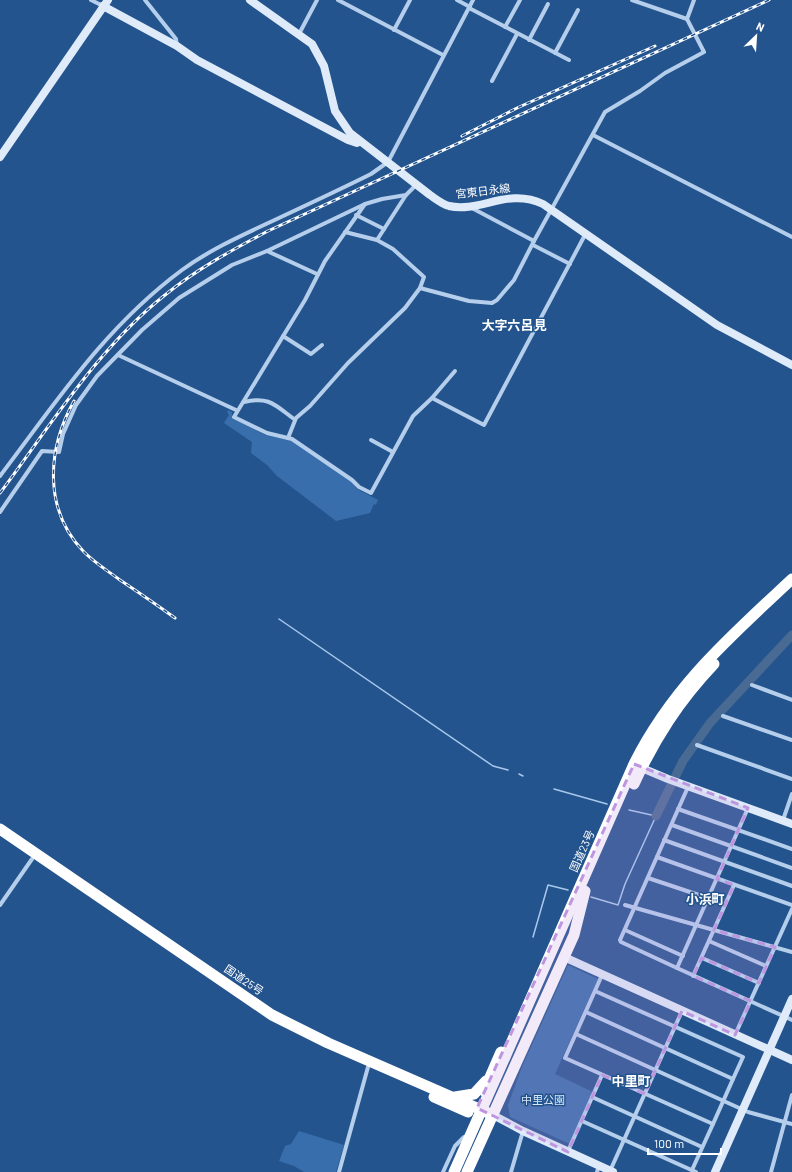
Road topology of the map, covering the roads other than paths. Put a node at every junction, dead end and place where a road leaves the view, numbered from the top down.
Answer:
1 (92, 0) edge
2 (145, 0) edge
3 (250, 0) edge
4 (318, 0) edge
5 (338, 0) edge
6 (410, 0) edge
7 (457, 0) edge
8 (473, 0) edge
9 (520, 0) edge
10 (632, 0) edge
11 (694, 0) edge
12 (105, 3) edge
13 (548, 4) dead end
14 (469, 8) junction
15 (578, 10) dead end
16 (687, 19) junction
17 (505, 27) junction
18 (394, 30) junction
19 (300, 34) junction
20 (517, 34) junction
21 (529, 40) junction
22 (177, 46) junction
23 (555, 53) junction
24 (443, 56) junction
25 (569, 60) dead end
26 (492, 80) dead end
27 (593, 135) junction
28 (360, 141) junction
29 (0, 157) edge
30 (388, 162) junction
31 (416, 185) junction
32 (406, 195) junction
33 (365, 204) junction
34 (468, 206) junction
35 (552, 209) junction
36 (356, 216) junction
37 (384, 228) junction
38 (345, 232) junction
39 (586, 233) junction
40 (792, 237) edge
41 (377, 240) junction
42 (533, 243) junction
43 (267, 251) junction
44 (570, 264) junction
45 (317, 274) junction
46 (420, 288) junction
47 (283, 336) junction
48 (322, 345) dead end
49 (118, 355) junction
50 (792, 365) edge
51 (455, 371) dead end
52 (432, 398) junction
53 (244, 402) junction
54 (236, 410) junction
55 (294, 419) junction
56 (288, 438) junction
57 (371, 440) dead end
58 (393, 452) junction
59 (0, 476) edge
60 (0, 512) edge
61 (792, 579) edge
62 (792, 589) edge
63 (752, 685) dead end
64 (792, 700) edge
65 (723, 716) dead end
66 (792, 740) edge
67 (698, 745) dead end
68 (638, 766) junction
69 (792, 779) edge
70 (688, 786) junction
71 (792, 794) edge
72 (748, 808) junction
73 (678, 809) junction
74 (783, 820) junction
75 (792, 824) edge
76 (672, 825) junction
77 (0, 830) edge
78 (739, 830) junction
79 (0, 837) edge
80 (664, 840) junction
81 (732, 846) junction
82 (792, 849) edge
83 (657, 857) junction
84 (32, 859) junction
85 (724, 862) junction
86 (792, 868) edge
87 (648, 878) junction
88 (717, 879) junction
89 (734, 885) junction
90 (792, 886) edge
91 (582, 890) junction
92 (708, 898) junction
93 (0, 905) edge
94 (625, 905) dead end
95 (792, 905) edge
96 (634, 908) junction
97 (792, 908) edge
98 (696, 925) junction
99 (625, 930) junction
100 (714, 930) junction
101 (709, 941) junction
102 (775, 947) junction
103 (792, 952) edge
104 (682, 956) junction
105 (564, 957) junction
106 (702, 958) junction
107 (766, 966) junction
108 (677, 968) junction
109 (602, 975) junction
110 (694, 976) junction
111 (758, 983) junction
112 (595, 991) junction
113 (792, 999) edge
114 (751, 1001) junction
115 (682, 1011) junction
116 (586, 1012) junction
117 (788, 1018) edge
118 (675, 1027) junction
119 (576, 1034) junction
120 (735, 1035) junction
121 (665, 1048) junction
122 (770, 1050) junction
123 (508, 1058) junction
124 (792, 1060) edge
125 (368, 1067) junction
126 (655, 1071) junction
127 (602, 1075) junction
128 (490, 1077) junction
129 (733, 1078) junction
130 (645, 1094) junction
131 (792, 1095) edge
132 (453, 1097) junction
133 (592, 1097) junction
134 (723, 1101) junction
135 (742, 1110) junction
136 (475, 1112) junction
137 (635, 1117) junction
138 (492, 1118) junction
139 (582, 1121) junction
140 (784, 1122) junction
141 (713, 1124) junction
142 (792, 1124) edge
143 (524, 1132) junction
144 (464, 1137) junction
145 (624, 1140) junction
146 (479, 1146) junction
147 (702, 1147) junction
148 (568, 1152) junction
149 (598, 1169) edge
150 (611, 1171) edge
151 (694, 1171) edge
152 (339, 1172) edge
153 (443, 1172) edge
154 (449, 1172) edge
155 (454, 1172) edge
156 (461, 1172) edge
157 (467, 1172) edge
158 (472, 1172) edge
159 (511, 1172) edge
160 (715, 1172) edge
161 (771, 1172) edge

1 - 12 street
2 - 22 street
3 - 19 street, 宮東日永線
4 - 19 street
5 - 18 street
6 - 18 street
7 - 14 street
8 - 14 street
9 - 17 street
10 - 16 street
11 - 16 street
12 - 22 street
12 - 29 street
13 - 21 street
14 - 17 street
14 - 24 street
15 - 23 street
16 - 27 street
17 - 20 street
18 - 24 street
19 - 28 street, 宮東日永線
20 - 21 street
20 - 26 street
21 - 23 street
22 - 28 street
23 - 25 street
24 - 30 street
27 - 35 street
27 - 40 street
28 - 30 street, 宮東日永線
30 - 31 street, 宮東日永線
30 - 59 street
31 - 32 street
31 - 34 street, 宮東日永線
32 - 33 street
32 - 37 street
33 - 36 street
33 - 43 street
34 - 35 street, 宮東日永線
34 - 42 street
35 - 39 street, 宮東日永線
35 - 42 street
36 - 37 street
36 - 38 street
37 - 41 street
38 - 41 street
38 - 45 street
39 - 44 street
39 - 50 street, 宮東日永線
41 - 46 street
42 - 44 street
42 - 46 street
43 - 45 street
43 - 49 street
44 - 52 street
45 - 47 street
46 - 55 street
47 - 48 street
47 - 53 street
49 - 54 street
49 - 60 street
51 - 52 street
52 - 58 street
53 - 54 street
53 - 55 street
54 - 56 street
55 - 56 street
56 - 58 street
57 - 58 street
61 - 68 highway, 国道23号
62 - 68 highway, 国道23号
63 - 64 street
65 - 66 street
67 - 69 street
68 - 70 street
68 - 91 highway, 国道23号
70 - 72 street
70 - 73 street
71 - 74 street
72 - 74 street
72 - 78 street
73 - 76 street
73 - 78 street
74 - 75 street
76 - 80 street
76 - 81 street
77 - 132 highway, 国道25号
78 - 81 street
78 - 82 street
79 - 84 highway, 国道25号
80 - 83 street
80 - 85 street
81 - 85 street
81 - 86 street
83 - 87 street
83 - 88 street
84 - 93 street
84 - 125 highway, 国道25号
85 - 88 street
85 - 90 street
87 - 92 street
87 - 96 street
88 - 89 street
88 - 92 street
89 - 95 street
89 - 100 street
91 - 105 highway
91 - 123 highway, 国道23号
91 - 128 highway
92 - 98 street
94 - 96 street
96 - 98 street
96 - 99 street
97 - 102 street
98 - 100 street
98 - 104 street
99 - 104 street
99 - 108 street
100 - 101 street
100 - 102 street
101 - 106 street
101 - 107 street
102 - 103 street
102 - 107 street
104 - 108 street
105 - 109 street
105 - 138 highway
106 - 110 street
106 - 111 street
107 - 111 street
108 - 110 street
109 - 112 street
109 - 115 street
110 - 114 street
111 - 114 street
112 - 116 street
112 - 118 street
113 - 117 street
114 - 117 street
114 - 120 street
115 - 118 street
115 - 120 street
116 - 119 street
116 - 121 street
117 - 122 street
118 - 121 street
118 - 129 street
119 - 126 street
119 - 127 street
120 - 122 street
121 - 126 street
121 - 129 street
122 - 124 street
122 - 135 street
123 - 155 highway, 国道23号, bridge
123 - 156 highway, 国道23号
125 - 136 highway, 国道25号
125 - 152 street
126 - 130 street
126 - 134 street
127 - 130 street
127 - 133 street
128 - 132 highway
128 - 136 highway
129 - 134 street
130 - 137 street
130 - 141 street
131 - 140 street
132 - 136 highway, 国道25号
133 - 137 street
133 - 139 street
134 - 135 street
134 - 141 street
135 - 140 street
135 - 160 street
136 - 138 highway, 国道25号
136 - 144 highway
137 - 145 street
137 - 147 street
138 - 143 street
138 - 146 highway
139 - 145 street
139 - 148 street
140 - 142 street
140 - 161 street
141 - 147 street
143 - 148 street
143 - 159 street
144 - 153 street
144 - 154 highway
145 - 150 street
145 - 151 street
146 - 157 highway
146 - 158 street
147 - 151 street
148 - 149 street
149 - 150 street

